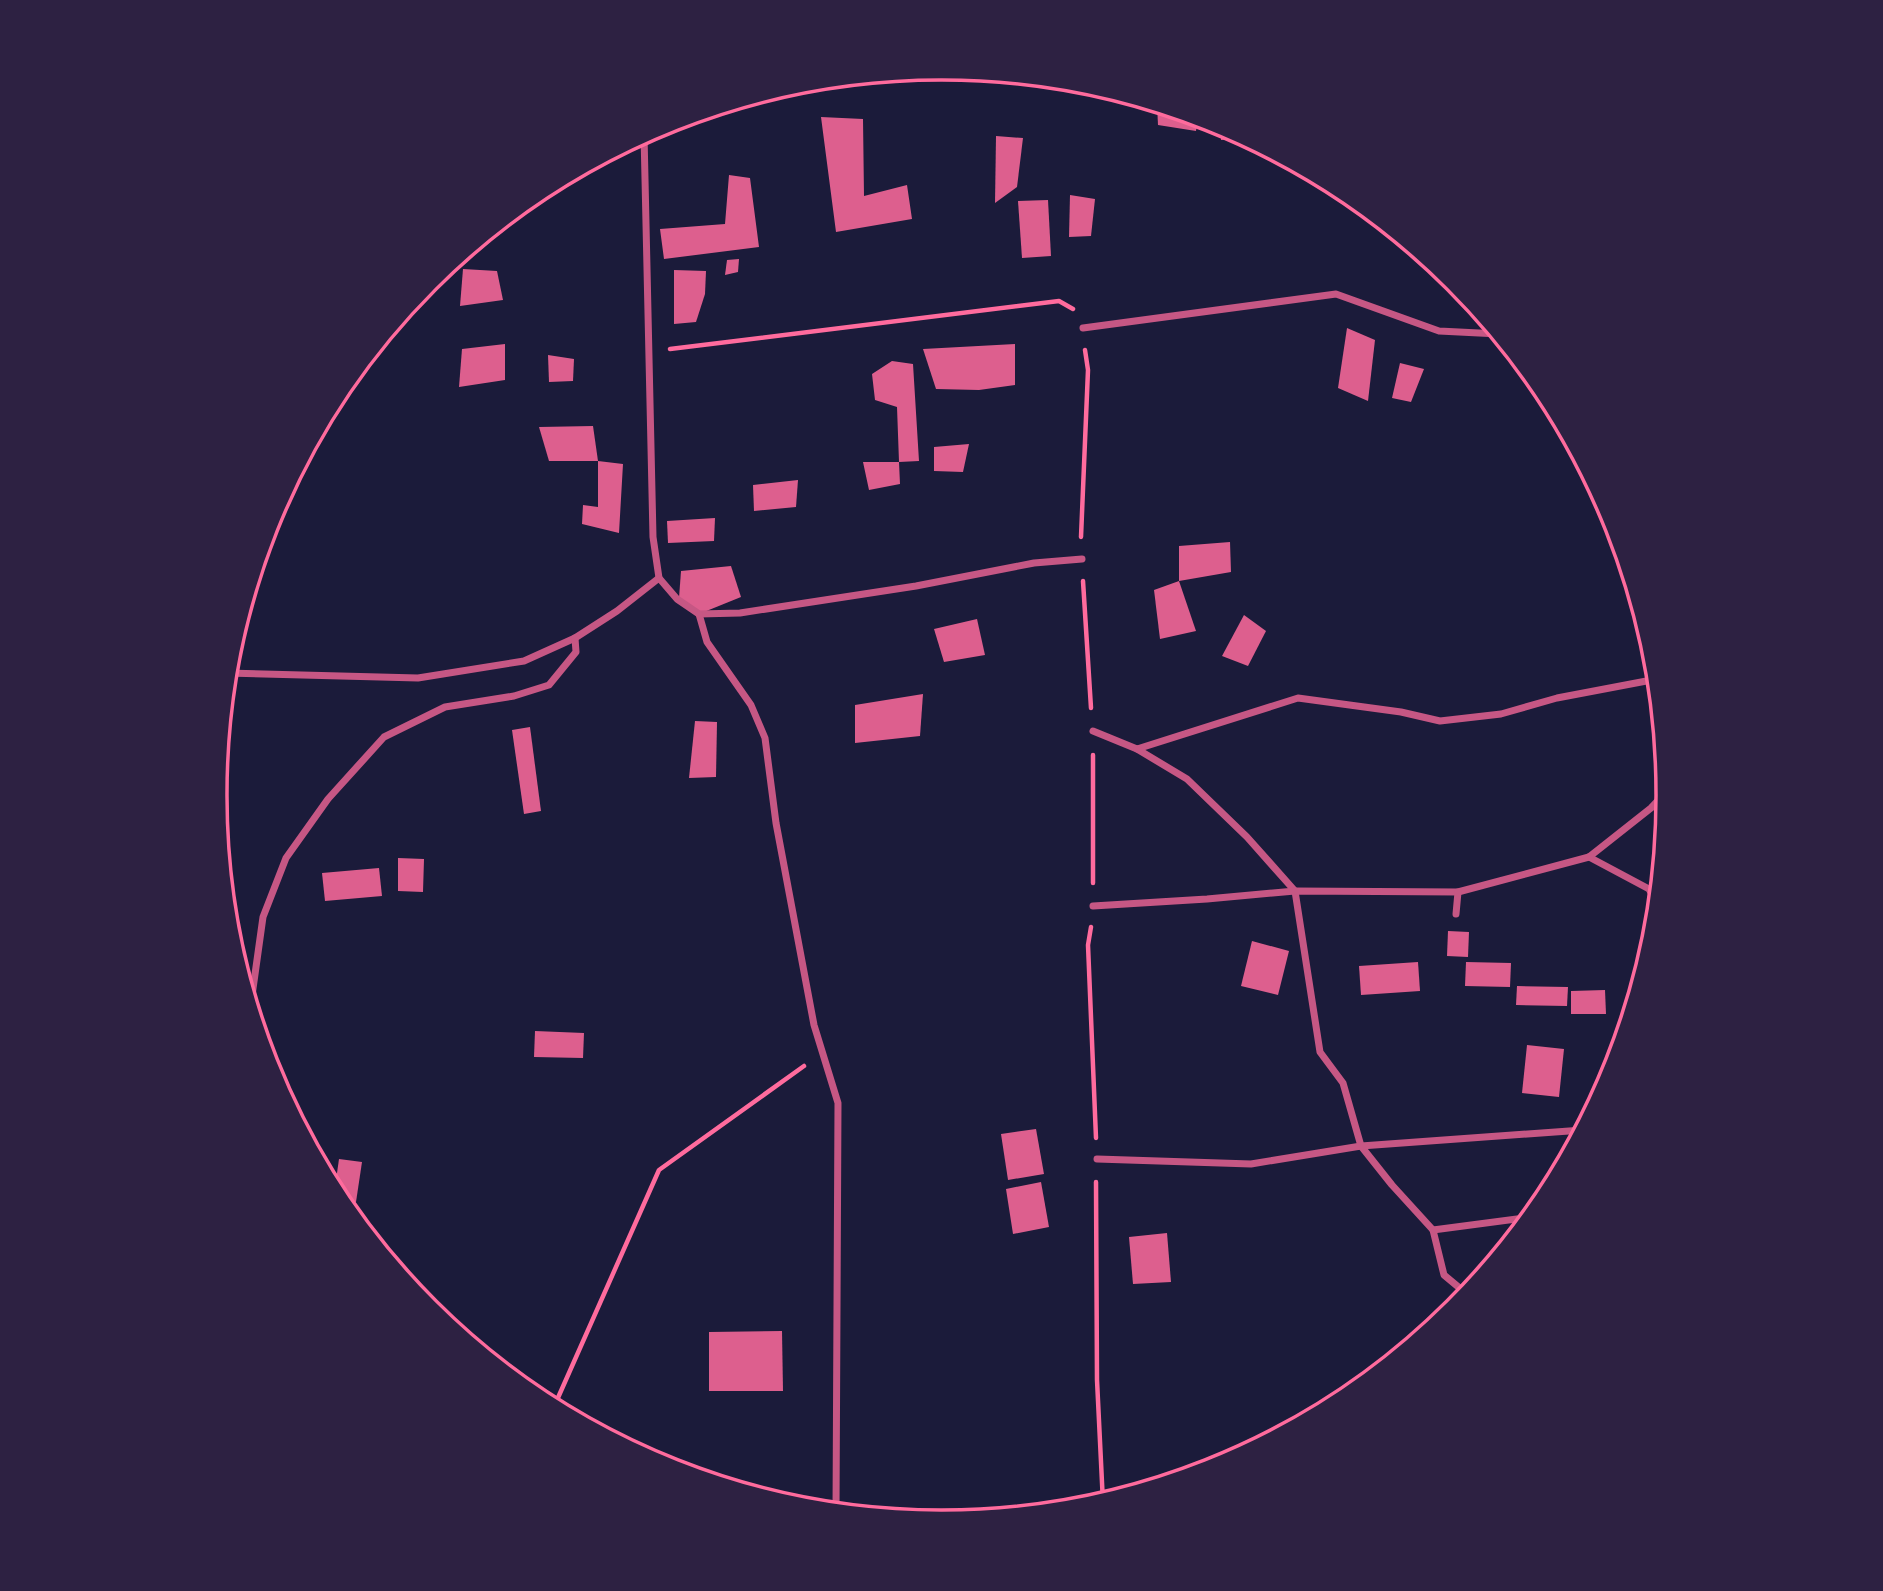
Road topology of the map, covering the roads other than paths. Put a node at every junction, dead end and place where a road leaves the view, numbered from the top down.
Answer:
1 (644, 146) edge
2 (1083, 328) road end
3 (1487, 333) edge
4 (1082, 559) road end
5 (659, 579) junction
6 (699, 614) junction
7 (575, 638) junction
8 (237, 673) edge
9 (1647, 681) edge
10 (1093, 731) road end
11 (1137, 749) junction
12 (1656, 803) edge
13 (1589, 858) junction
14 (1650, 890) edge
15 (1295, 891) junction
16 (1458, 892) junction
17 (1093, 906) road end
18 (1457, 914) dead end
19 (253, 988) edge
20 (1573, 1131) edge
21 (1361, 1146) junction
22 (1097, 1159) road end
23 (1518, 1219) edge
24 (1433, 1230) junction
25 (1459, 1288) edge
26 (836, 1502) edge

1 - 5 street
2 - 3 street
4 - 6 street
5 - 6 street
5 - 7 street
6 - 26 street
7 - 8 street
7 - 19 street
9 - 11 street
10 - 11 street
11 - 15 street
12 - 13 street
13 - 14 street
13 - 16 street
15 - 16 street
15 - 17 street
15 - 21 street
16 - 18 street
20 - 21 street
21 - 22 street
21 - 24 street
23 - 24 street
24 - 25 street

